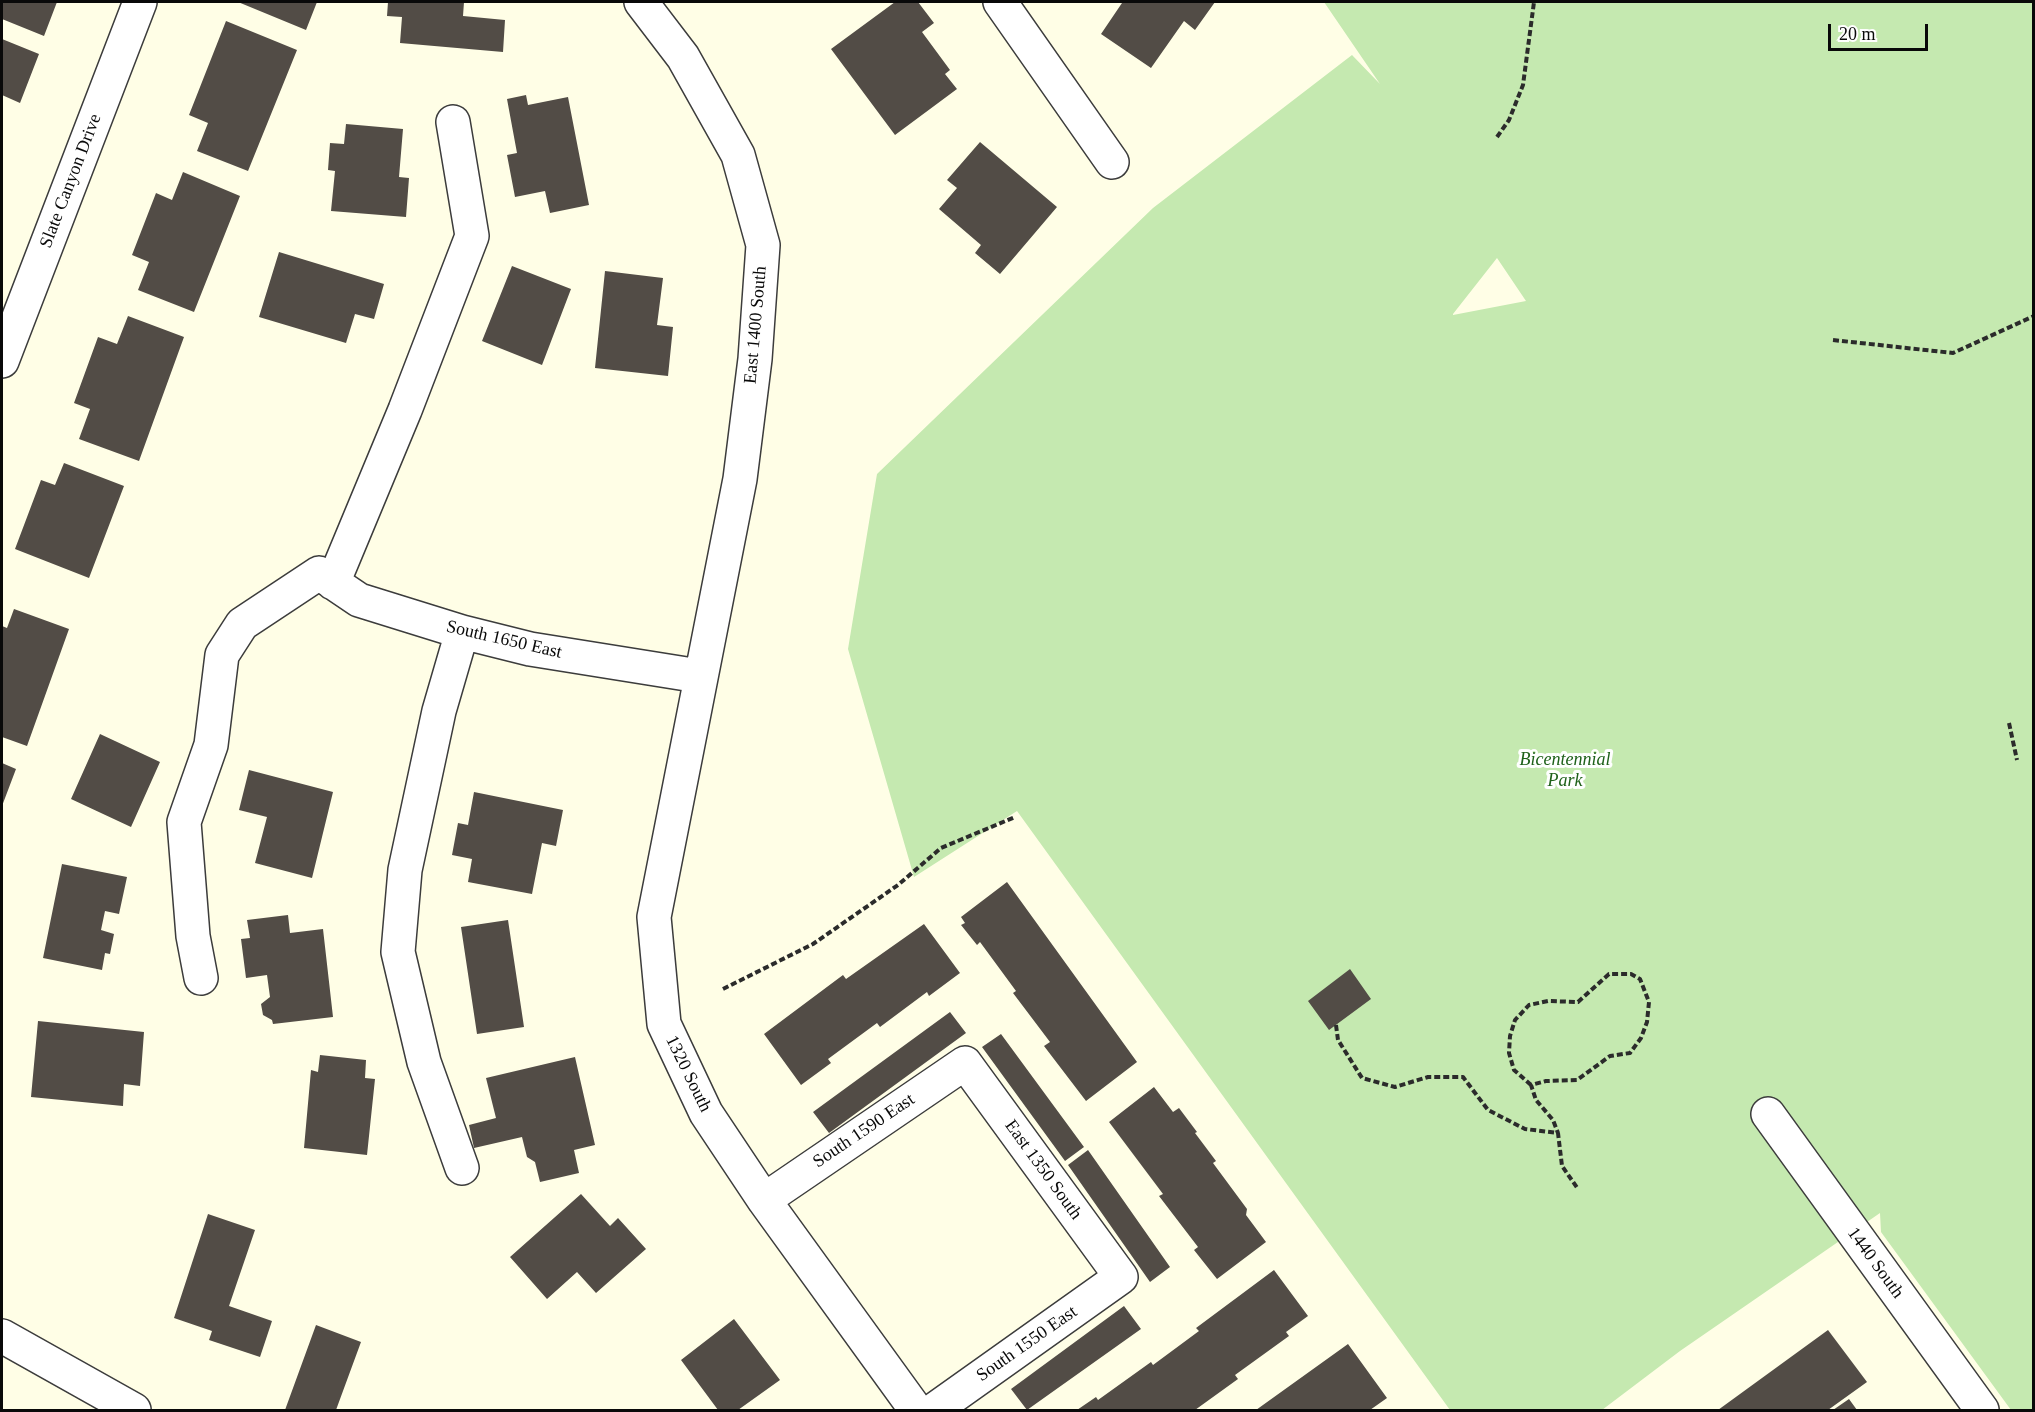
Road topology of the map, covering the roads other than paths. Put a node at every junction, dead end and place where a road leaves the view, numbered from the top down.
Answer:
1 (140, 2) edge
2 (640, 2) edge
3 (1000, 2) edge
4 (453, 122) dead end
5 (1112, 162) dead end
6 (2, 361) edge
7 (326, 578) junction
8 (462, 632) junction
9 (699, 676) junction
10 (201, 978) dead end
11 (965, 1063) joint
12 (1768, 1114) dead end
13 (462, 1168) dead end
14 (764, 1200) junction
15 (1121, 1278) joint
16 (2, 1336) edge
17 (134, 1410) edge
18 (916, 1410) edge
19 (934, 1410) edge
20 (1982, 1410) edge

1 - 6 street, Slate Canyon Drive
2 - 9 street, East 1400 South
3 - 5 street
4 - 7 street
7 - 8 street, South 1650 East
7 - 10 street
8 - 9 street, South 1650 East
8 - 13 street
9 - 14 street, 1320 South
11 - 14 street, South 1590 East
11 - 15 street, East 1350 South
12 - 20 street, 1440 South
14 - 18 street, 1320 South
15 - 19 street, South 1550 East
16 - 17 street

